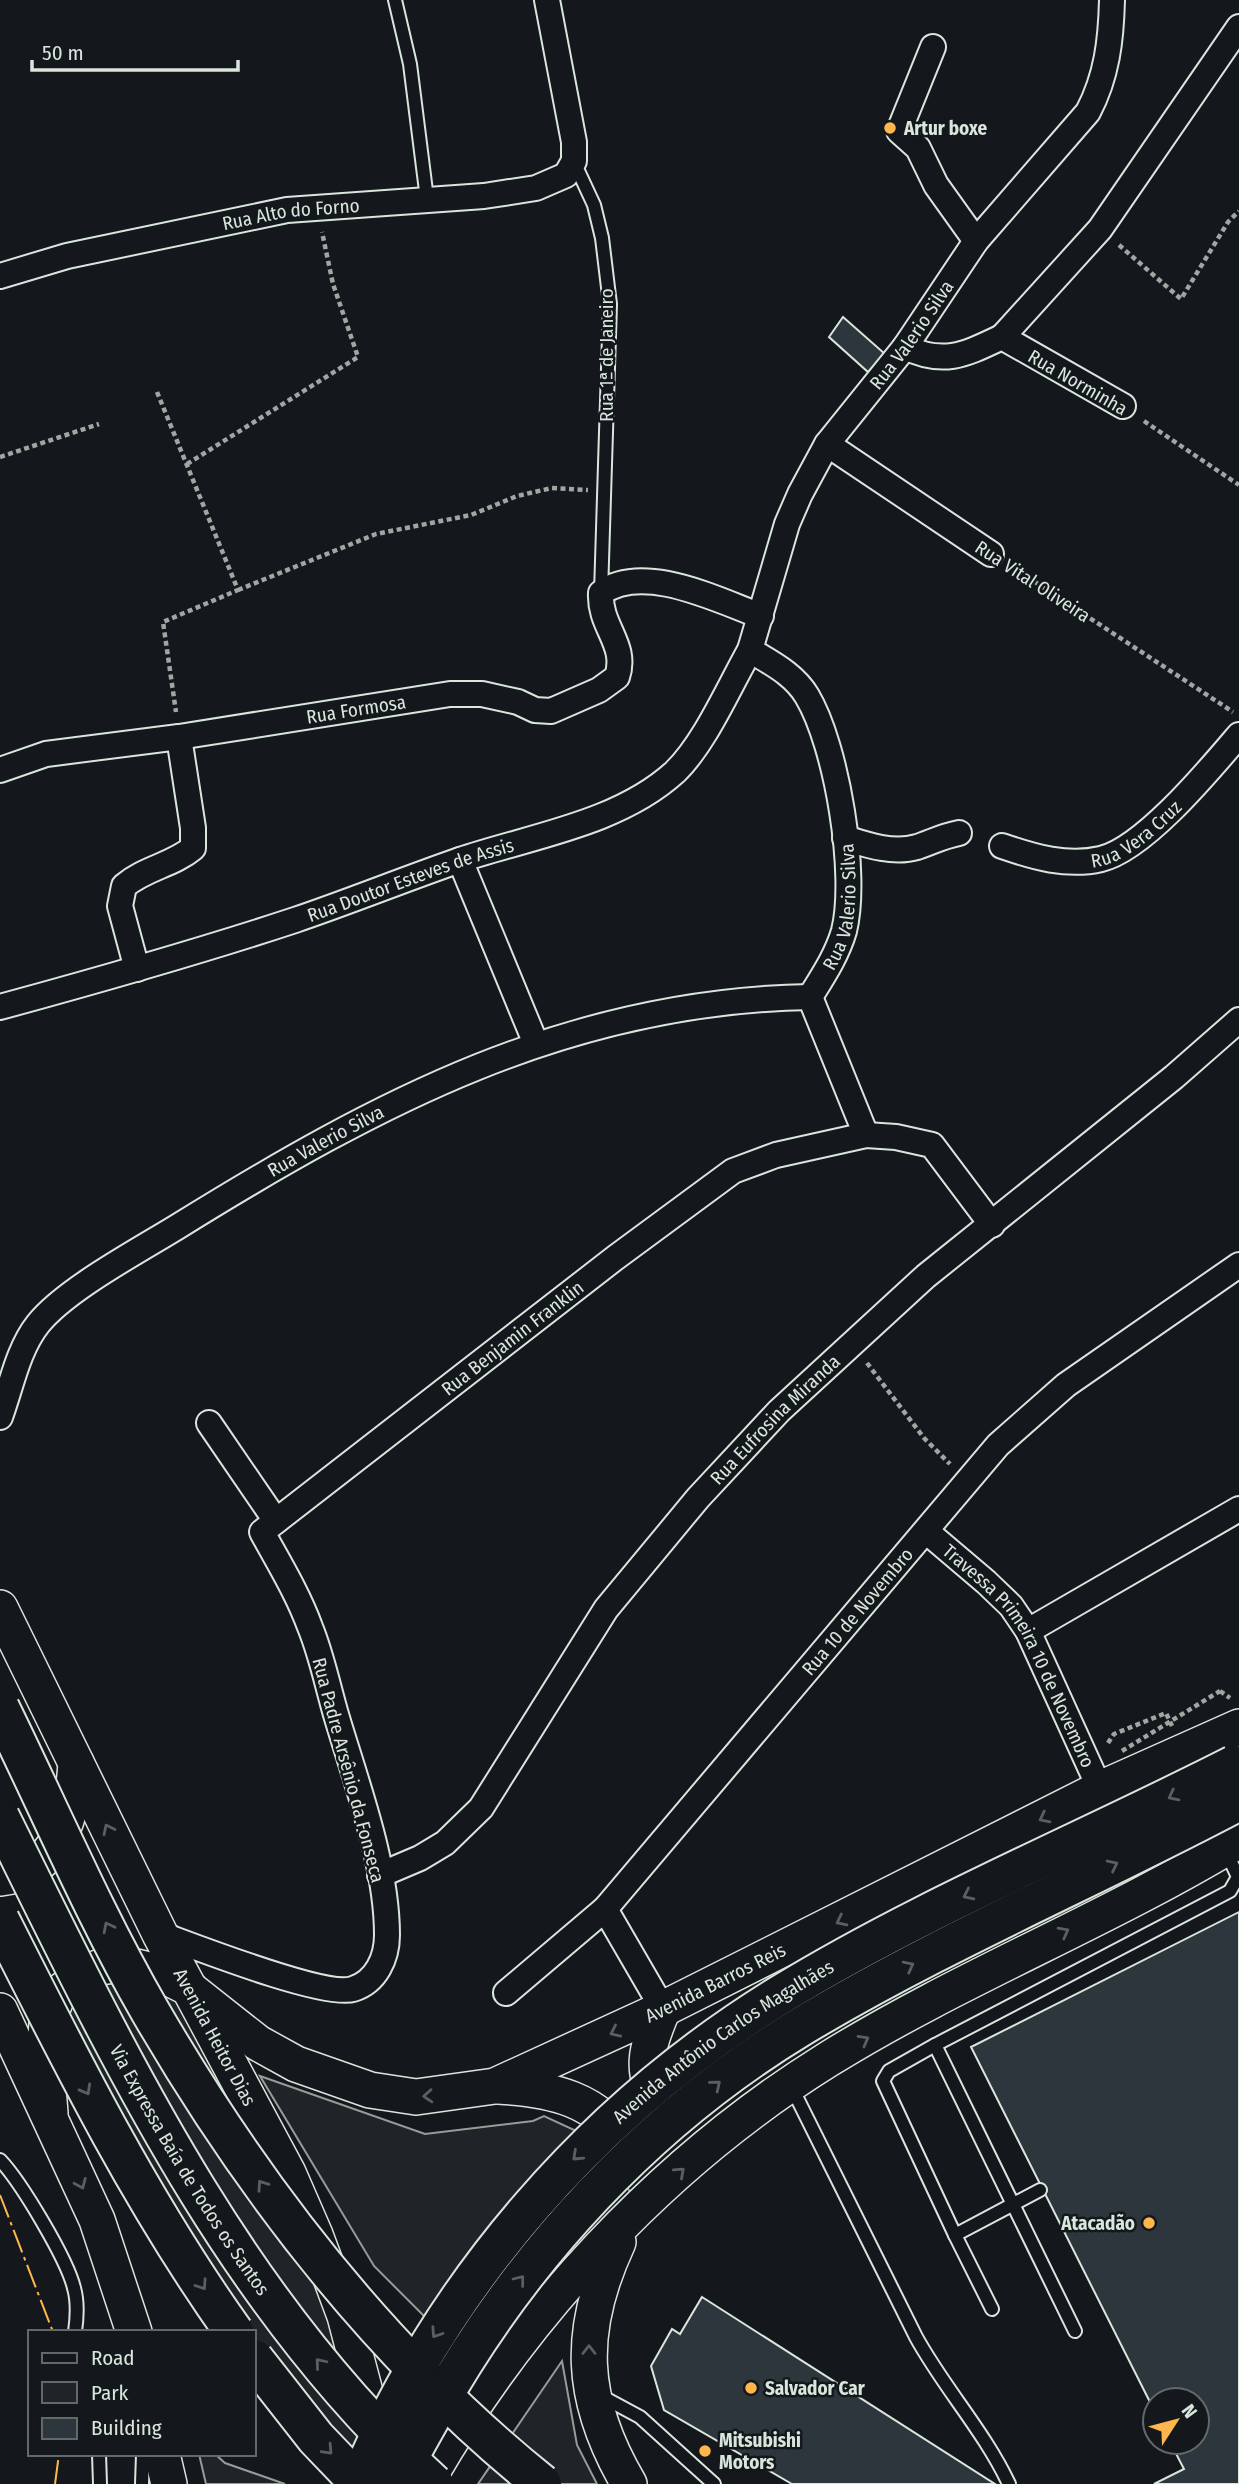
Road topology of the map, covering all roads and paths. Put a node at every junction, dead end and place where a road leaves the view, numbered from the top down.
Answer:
1 (395, 0) edge
2 (547, 0) edge
3 (1112, 0) edge
4 (1239, 27) edge
5 (933, 47) dead end
6 (574, 161) junction
7 (427, 199) junction
8 (317, 207) junction
9 (1239, 211) edge
10 (1100, 229) junction
11 (976, 241) junction
12 (0, 276) edge
13 (1002, 337) junction
14 (905, 347) junction
15 (157, 392) dead end
16 (1123, 406) joint
17 (99, 424) dead end
18 (827, 444) junction
19 (0, 457) edge
20 (187, 464) junction
21 (1239, 485) edge
22 (602, 491) junction
23 (991, 554) joint
24 (238, 590) junction
25 (601, 593) junction
26 (761, 617) junction
27 (750, 650) junction
28 (1239, 716) edge
29 (1239, 735) edge
30 (179, 737) junction
31 (0, 770) edge
32 (959, 833) dead end
33 (845, 838) junction
34 (1002, 846) dead end
35 (460, 860) junction
36 (138, 969) junction
37 (810, 998) junction
38 (0, 1007) edge
39 (1239, 1020) edge
40 (536, 1044) junction
41 (866, 1135) junction
42 (992, 1226) junction
43 (1239, 1265) edge
44 (852, 1342) junction
45 (0, 1417) edge
46 (209, 1423) dead end
47 (968, 1481) junction
48 (1239, 1510) edge
49 (276, 1521) junction
50 (926, 1531) junction
51 (0, 1608) edge
52 (1028, 1631) junction
53 (1220, 1692) dead end
54 (0, 1707) edge
55 (1166, 1713) dead end
56 (1239, 1727) edge
57 (76, 1763) junction
58 (1237, 1783) edge
59 (1100, 1789) junction
60 (0, 1818) edge
61 (1232, 1844) edge
62 (380, 1875) junction
63 (0, 1878) edge
64 (605, 1909) junction
65 (0, 1920) edge
66 (159, 1934) junction
67 (187, 1987) junction
68 (506, 1993) dead end
69 (663, 2009) junction
70 (0, 2011) edge
71 (934, 2045) junction
72 (0, 2052) edge
73 (790, 2085) junction
74 (495, 2086) junction
75 (50, 2113) junction
76 (725, 2131) junction
77 (0, 2160) edge
78 (1041, 2190) dead end
79 (1012, 2206) junction
80 (629, 2218) junction
81 (955, 2235) junction
82 (992, 2309) dead end
83 (75, 2330) edge
84 (133, 2330) edge
85 (233, 2330) edge
86 (1075, 2331) dead end
87 (256, 2362) edge
88 (592, 2391) junction
89 (99, 2456) edge
90 (143, 2456) edge
91 (162, 2456) edge
92 (100, 2484) edge
93 (142, 2484) edge
94 (169, 2484) edge
95 (359, 2484) edge
96 (384, 2484) edge
97 (396, 2484) edge
98 (425, 2484) edge
99 (434, 2484) edge
100 (542, 2484) edge
101 (629, 2484) edge
102 (714, 2484) edge
103 (1009, 2484) edge

1 - 7 lane
2 - 6 street, Rua 1ª de Janeiro
3 - 11 street, Rua Valerio Silva
4 - 10 street
5 - 11 street
6 - 7 street, Rua Alto do Forno
6 - 22 lane, Rua 1ª de Janeiro
7 - 8 street, Rua Alto do Forno
8 - 12 street, Rua Alto do Forno
8 - 20 path
9 - 10 path
10 - 13 street
11 - 14 street, Rua Valerio Silva
13 - 14 street
13 - 16 street, Rua Norminha
14 - 18 street, Rua Valerio Silva
15 - 20 path
16 - 21 path, Rua Norminha
17 - 19 path
18 - 23 street, Rua Vital Oliveira
18 - 26 street, Rua Valerio Silva
20 - 24 path
22 - 24 path
22 - 25 lane, Rua 1ª de Janeiro
23 - 28 path, Rua Vital Oliveira
24 - 30 path
25 - 26 street
25 - 30 street, Rua Formosa
26 - 27 street, Rua Valerio Silva
27 - 33 street, Rua Valerio Silva
27 - 35 street, Rua Doutor Esteves de Assis
29 - 34 street, Rua Vera Cruz
30 - 31 street, Rua Formosa
30 - 36 street
32 - 33 street
33 - 37 street, Rua Valerio Silva
35 - 36 street, Rua Doutor Esteves de Assis
35 - 40 street
36 - 38 street, Rua Doutor Esteves de Assis
37 - 40 street, Rua Valerio Silva
37 - 41 street
39 - 42 street, Rua Eufrosina Miranda
40 - 45 street, Rua Valerio Silva
41 - 42 street, Rua Benjamin Franklin
41 - 49 street, Rua Benjamin Franklin
42 - 44 street, Rua Eufrosina Miranda
43 - 47 street, Rua 10 de Novembro
44 - 47 path
44 - 62 street, Rua Eufrosina Miranda
46 - 49 street
47 - 50 street, Rua 10 de Novembro
48 - 52 street
49 - 62 street, Rua Padre Arsênio da Fonseca
50 - 52 street, Travessa Primeira 10 de Novembro
50 - 64 street, Rua 10 de Novembro
51 - 57 main road, Avenida Heitor Dias
52 - 59 street, Travessa Primeira 10 de Novembro
53 - 55 path, bridge
100 -> 54 main road, bridge
56 - 59 main road, Avenida Barros Reis
57 - 63 main road
66 -> 57 main road, Avenida Heitor Dias
58 -> 95 main road, Avenida Antônio Carlos Magalhães, bridge
97 -> 58 main road, Avenida Antônio Carlos Magalhães, bridge
59 -> 69 main road, Avenida Barros Reis
99 -> 60 main road, Via Expressa Baía de Todos os Santos, bridge
61 - 71 lane
73 -> 61 main road
62 - 66 street, Rua Padre Arsênio da Fonseca
64 - 68 street, Rua 10 de Novembro
64 - 69 street
65 -> 85 main road, bridge
66 - 67 main road, Avenida Heitor Dias
74 -> 67 main road, Avenida Barros Reis
67 - 75 main road
67 - 96 main road, Avenida Heitor Dias
69 -> 74 main road, Avenida Barros Reis
69 - 76 main road
70 - 75 main road
71 - 79 lane
71 - 81 lane
72 - 75 main road
73 - 76 main road
73 - 103 lane
74 - 80 main road
75 -> 84 main road
80 -> 76 main road
77 - 83 lane
78 - 79 lane
79 - 81 lane
79 - 86 lane
88 -> 80 main road
80 - 98 main road
81 - 82 lane
87 -> 95 main road, bridge
88 - 101 main road
88 - 102 lane
89 - 92 lane
90 - 93 lane
91 - 94 main road

